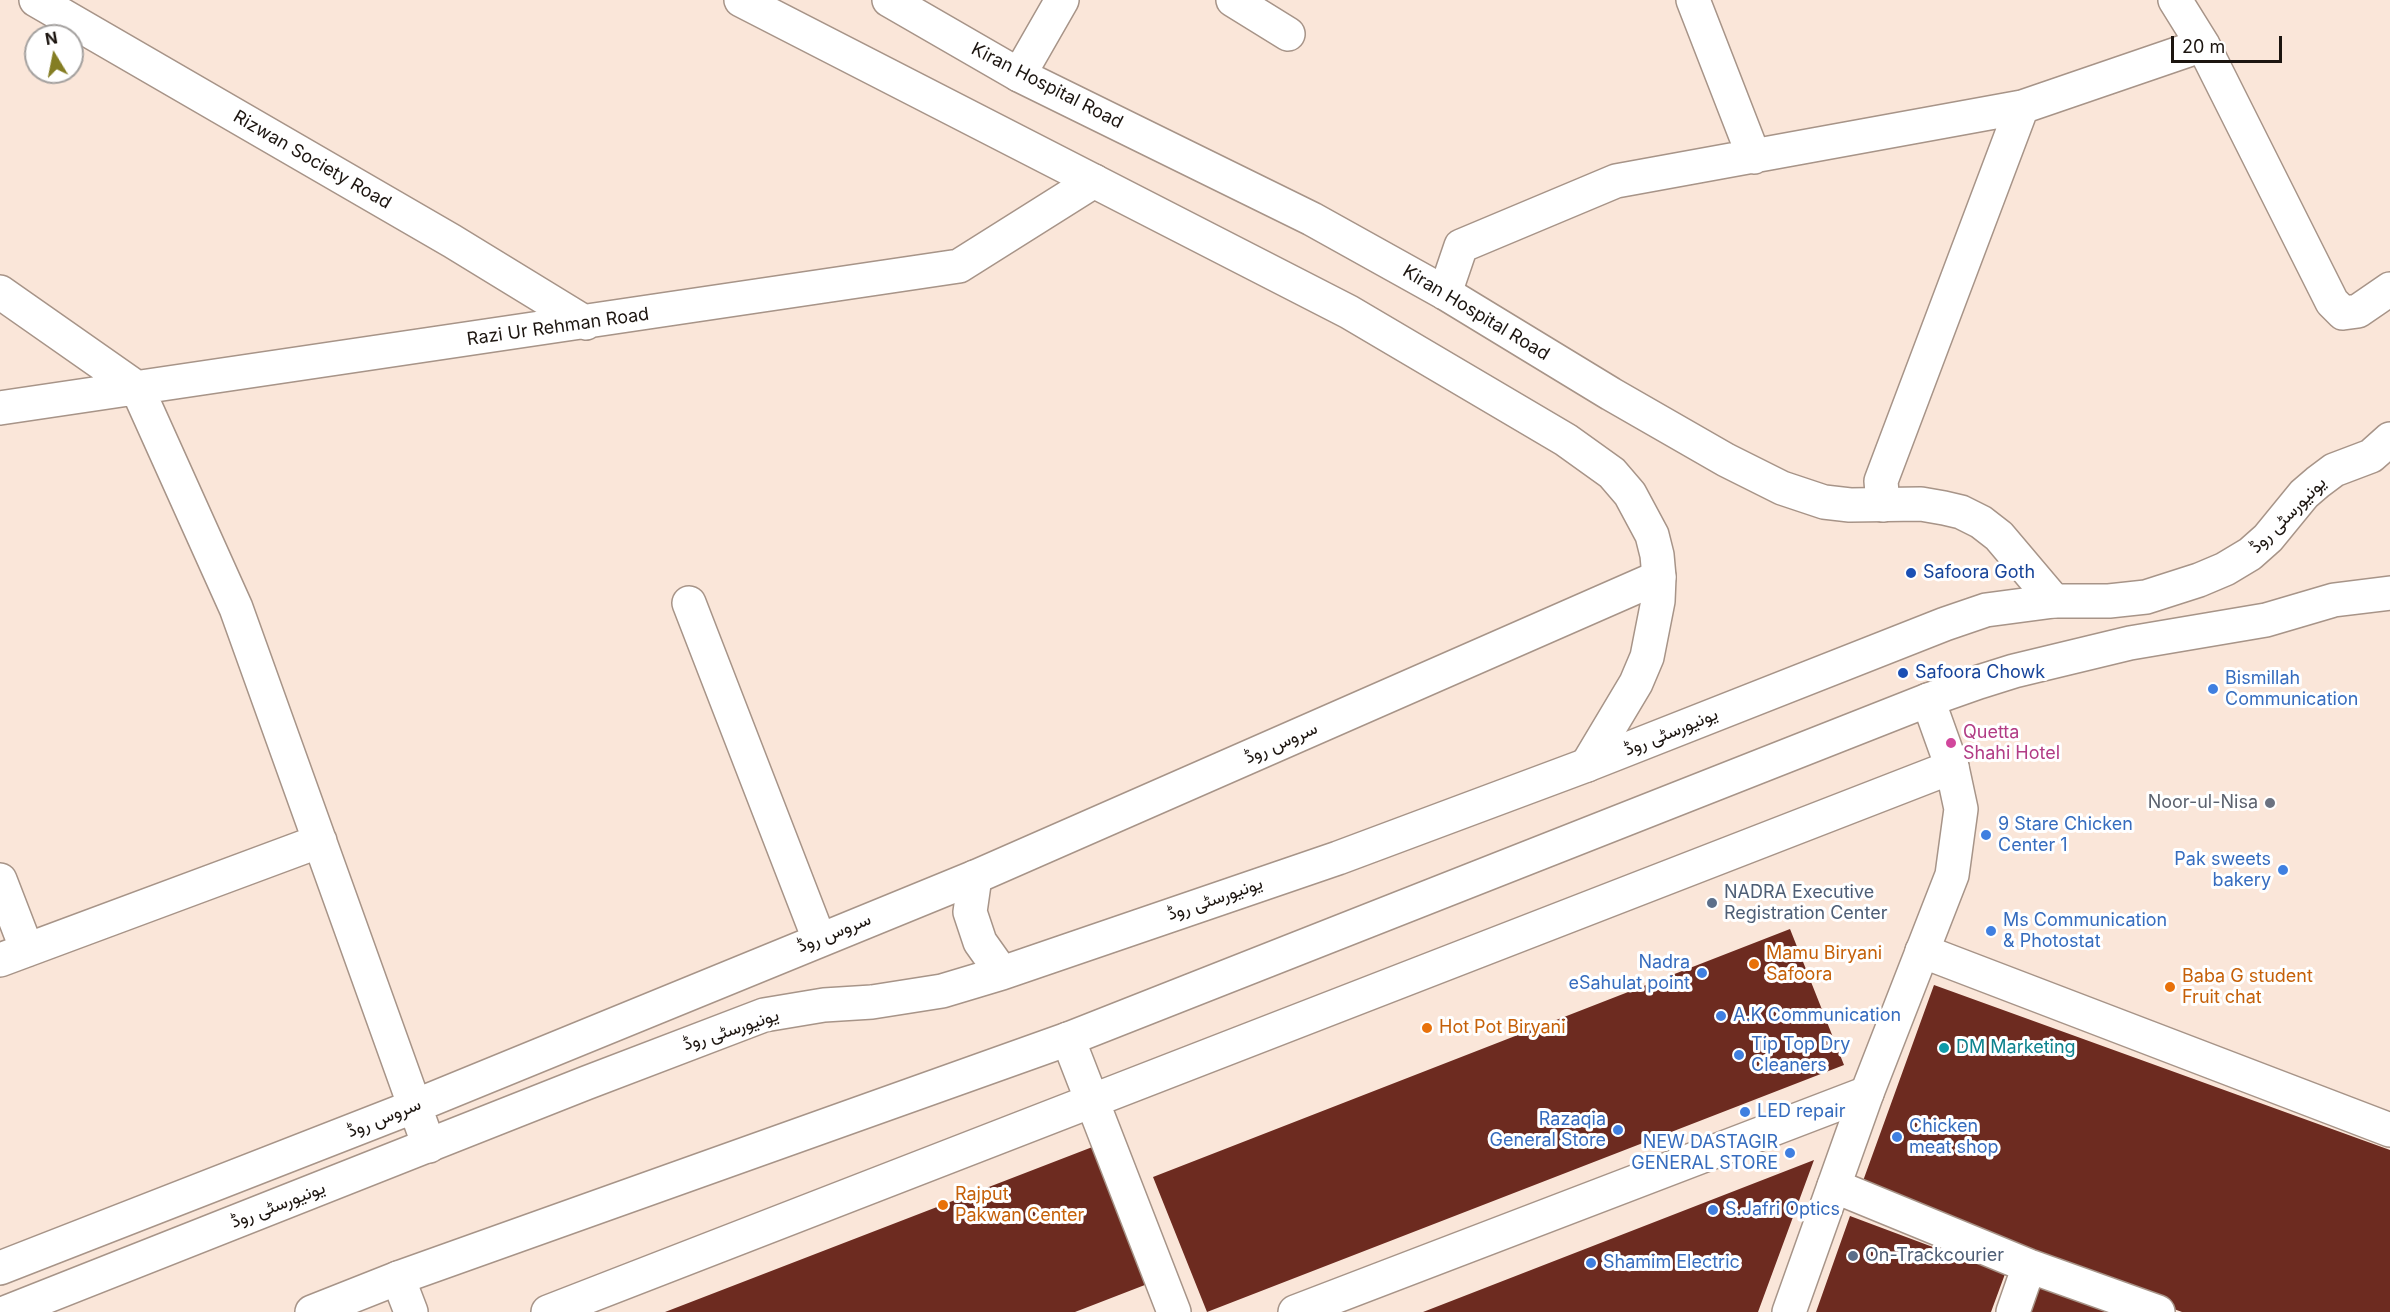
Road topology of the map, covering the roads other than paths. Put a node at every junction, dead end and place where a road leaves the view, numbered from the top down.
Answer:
1 (36, 0) edge
2 (741, 0) edge
3 (889, 0) edge
4 (1062, 0) edge
5 (1233, 0) edge
6 (1694, 0) edge
7 (2175, 0) edge
8 (1288, 34) dead end
9 (2203, 45) junction
10 (1019, 75) junction
11 (2022, 106) junction
12 (1754, 157) junction
13 (1094, 181) junction
14 (2390, 289) edge
15 (0, 292) edge
16 (1445, 293) junction
17 (586, 323) junction
18 (137, 388) junction
19 (0, 408) edge
20 (2390, 440) edge
21 (1882, 505) junction
22 (1659, 577) junction
23 (2390, 593) edge
24 (2054, 601) junction
25 (689, 603) dead end
26 (1928, 700) junction
27 (1587, 765) junction
28 (1952, 767) junction
29 (320, 841) junction
30 (975, 877) junction
31 (0, 880) edge
32 (819, 939) junction
33 (1922, 951) junction
34 (13, 955) edge
35 (1002, 973) junction
36 (1068, 1040) junction
37 (1866, 1093) junction
38 (1091, 1102) junction
39 (415, 1106) junction
40 (2390, 1130) edge
41 (429, 1146) junction
42 (1834, 1186) junction
43 (2029, 1266) junction
44 (0, 1268) edge
45 (398, 1278) junction
46 (7, 1312) edge
47 (312, 1312) edge
48 (411, 1312) edge
49 (548, 1312) edge
50 (1174, 1312) edge
51 (1295, 1312) edge
52 (1789, 1312) edge
53 (2013, 1312) edge
54 (2158, 1312) edge

1 - 17 street, Rizwan Society Road
2 - 13 street
3 - 10 street, Kiran Hospital Road
4 - 10 street
5 - 8 street
6 - 12 street
7 - 9 street
9 - 11 street
9 - 14 street
10 - 16 street, Kiran Hospital Road
11 - 12 street
11 - 21 street
12 - 16 street
13 - 17 street, Razi Ur Rehman Road
13 - 22 street
15 - 18 street
16 - 21 street, Kiran Hospital Road
17 - 18 street, Razi Ur Rehman Road
18 - 19 street, Razi Ur Rehman Road
18 - 29 street
20 - 24 street, یونیورسٹی روڈ
21 - 24 street, Kiran Hospital Road
22 - 27 street
22 - 30 street, سروس روڈ
23 - 26 street
24 - 27 street, یونیورسٹی روڈ
25 - 32 street
26 - 28 street
26 - 36 street
27 - 35 street, یونیورسٹی روڈ
28 - 33 street
28 - 38 street
29 - 34 street
29 - 39 street
30 - 32 street, سروس روڈ
30 - 35 street
31 - 34 street
32 - 39 street, سروس روڈ
33 - 37 street
33 - 40 street
35 - 41 street, یونیورسٹی روڈ
36 - 38 street
36 - 45 street
37 - 42 street
37 - 51 street
38 - 49 street
38 - 50 street
39 - 41 street
39 - 44 street, سروس روڈ
41 - 46 street, یونیورسٹی روڈ
42 - 43 street
42 - 52 street
43 - 53 street
43 - 54 street
45 - 47 street
45 - 48 street

